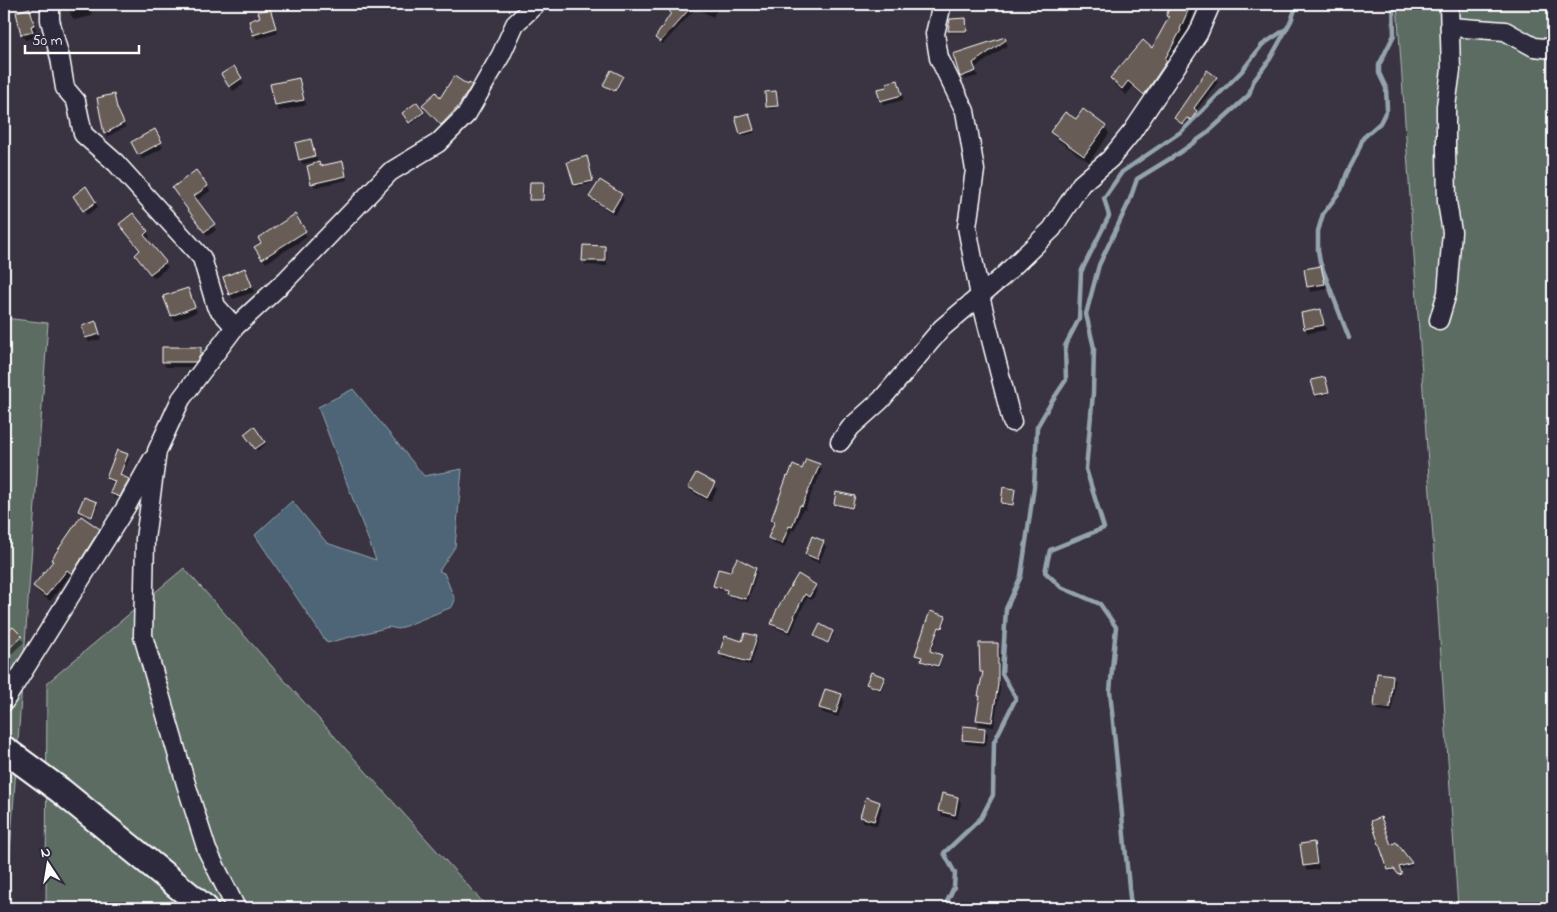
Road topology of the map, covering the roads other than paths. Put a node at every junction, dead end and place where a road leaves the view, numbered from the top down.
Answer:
1 (50, 4) edge
2 (536, 4) edge
3 (942, 4) edge
4 (1212, 4) edge
5 (1449, 4) edge
6 (1450, 27) junction
7 (1553, 49) edge
8 (980, 296) junction
9 (1439, 320) dead end
10 (235, 327) junction
11 (1012, 422) dead end
12 (840, 442) dead end
13 (157, 451) junction
14 (4, 702) edge
15 (4, 749) edge
16 (205, 908) edge
17 (236, 908) edge

1 - 10 street
2 - 10 street
3 - 8 street
4 - 8 street
5 - 6 street
6 - 7 street
6 - 9 street
8 - 11 street
8 - 12 street
10 - 13 street
13 - 14 street
13 - 17 street
15 - 16 street

